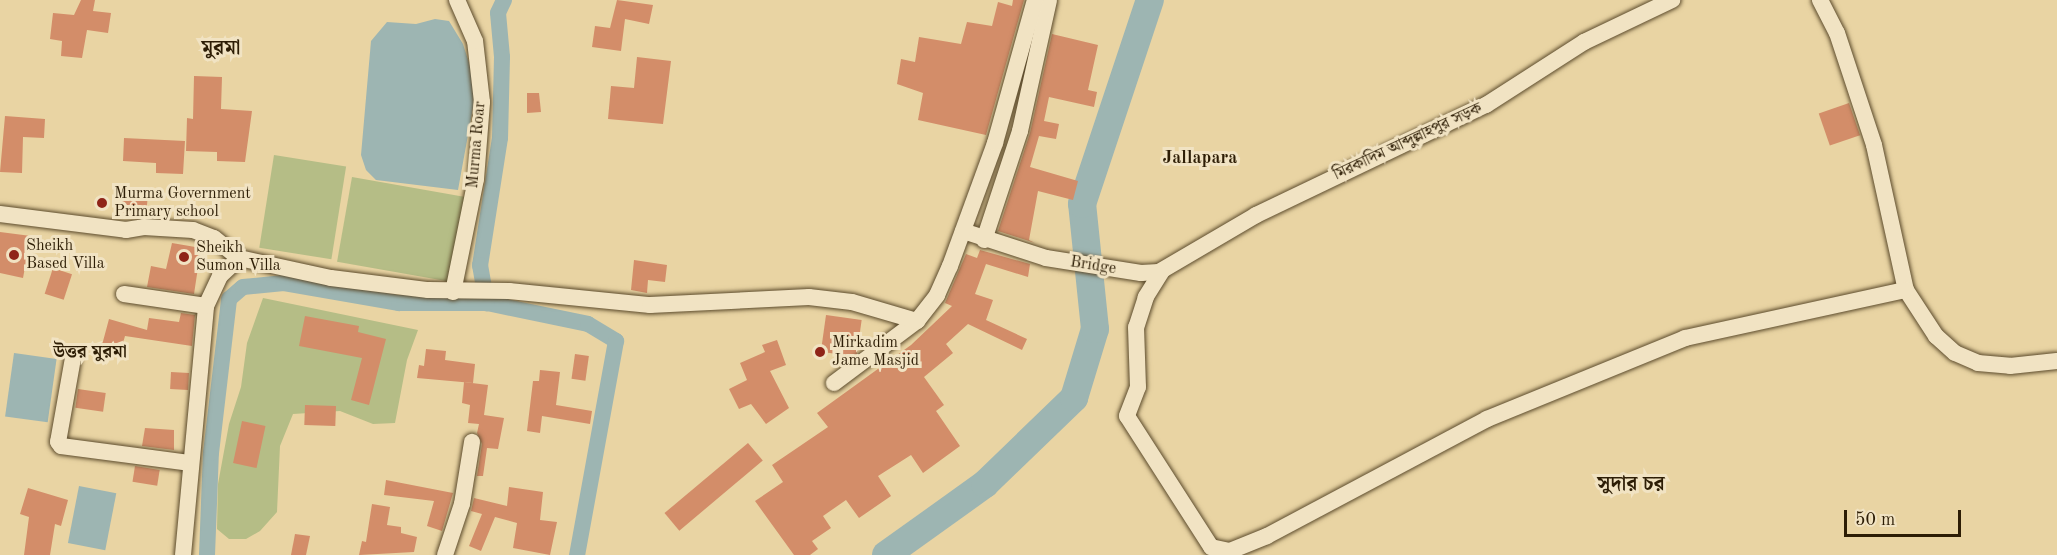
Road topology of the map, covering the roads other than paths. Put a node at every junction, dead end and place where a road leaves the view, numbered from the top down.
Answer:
1 (458, 0) edge
2 (1035, 0) edge
3 (1049, 0) edge
4 (1672, 0) edge
5 (1820, 0) edge
6 (0, 214) edge
7 (963, 231) junction
8 (984, 240) junction
9 (239, 258) junction
10 (1162, 271) junction
11 (1141, 273) joint
12 (1906, 291) junction
13 (453, 292) junction
14 (124, 294) dead end
15 (206, 306) junction
16 (917, 321) junction
17 (73, 358) dead end
18 (2057, 361) edge
19 (834, 383) dead end
20 (472, 442) dead end
21 (191, 463) junction
22 (183, 555) edge
23 (445, 555) edge

1 - 13 street, Murma Roar
2 - 7 street
3 - 8 street
4 - 10 street, মিরকাদিম আব্দুল্লাহপুর সড়ক
5 - 12 street
6 - 9 street
7 - 8 street, Bridge
7 - 16 street
8 - 11 street, Bridge
9 - 13 street
9 - 15 street
10 - 11 street, মিরকাদিম আব্দুল্লাহপুর সড়ক
10 - 12 street
12 - 18 street
13 - 16 street
14 - 15 street
15 - 21 street
16 - 19 street
17 - 21 street
20 - 23 street
21 - 22 street

